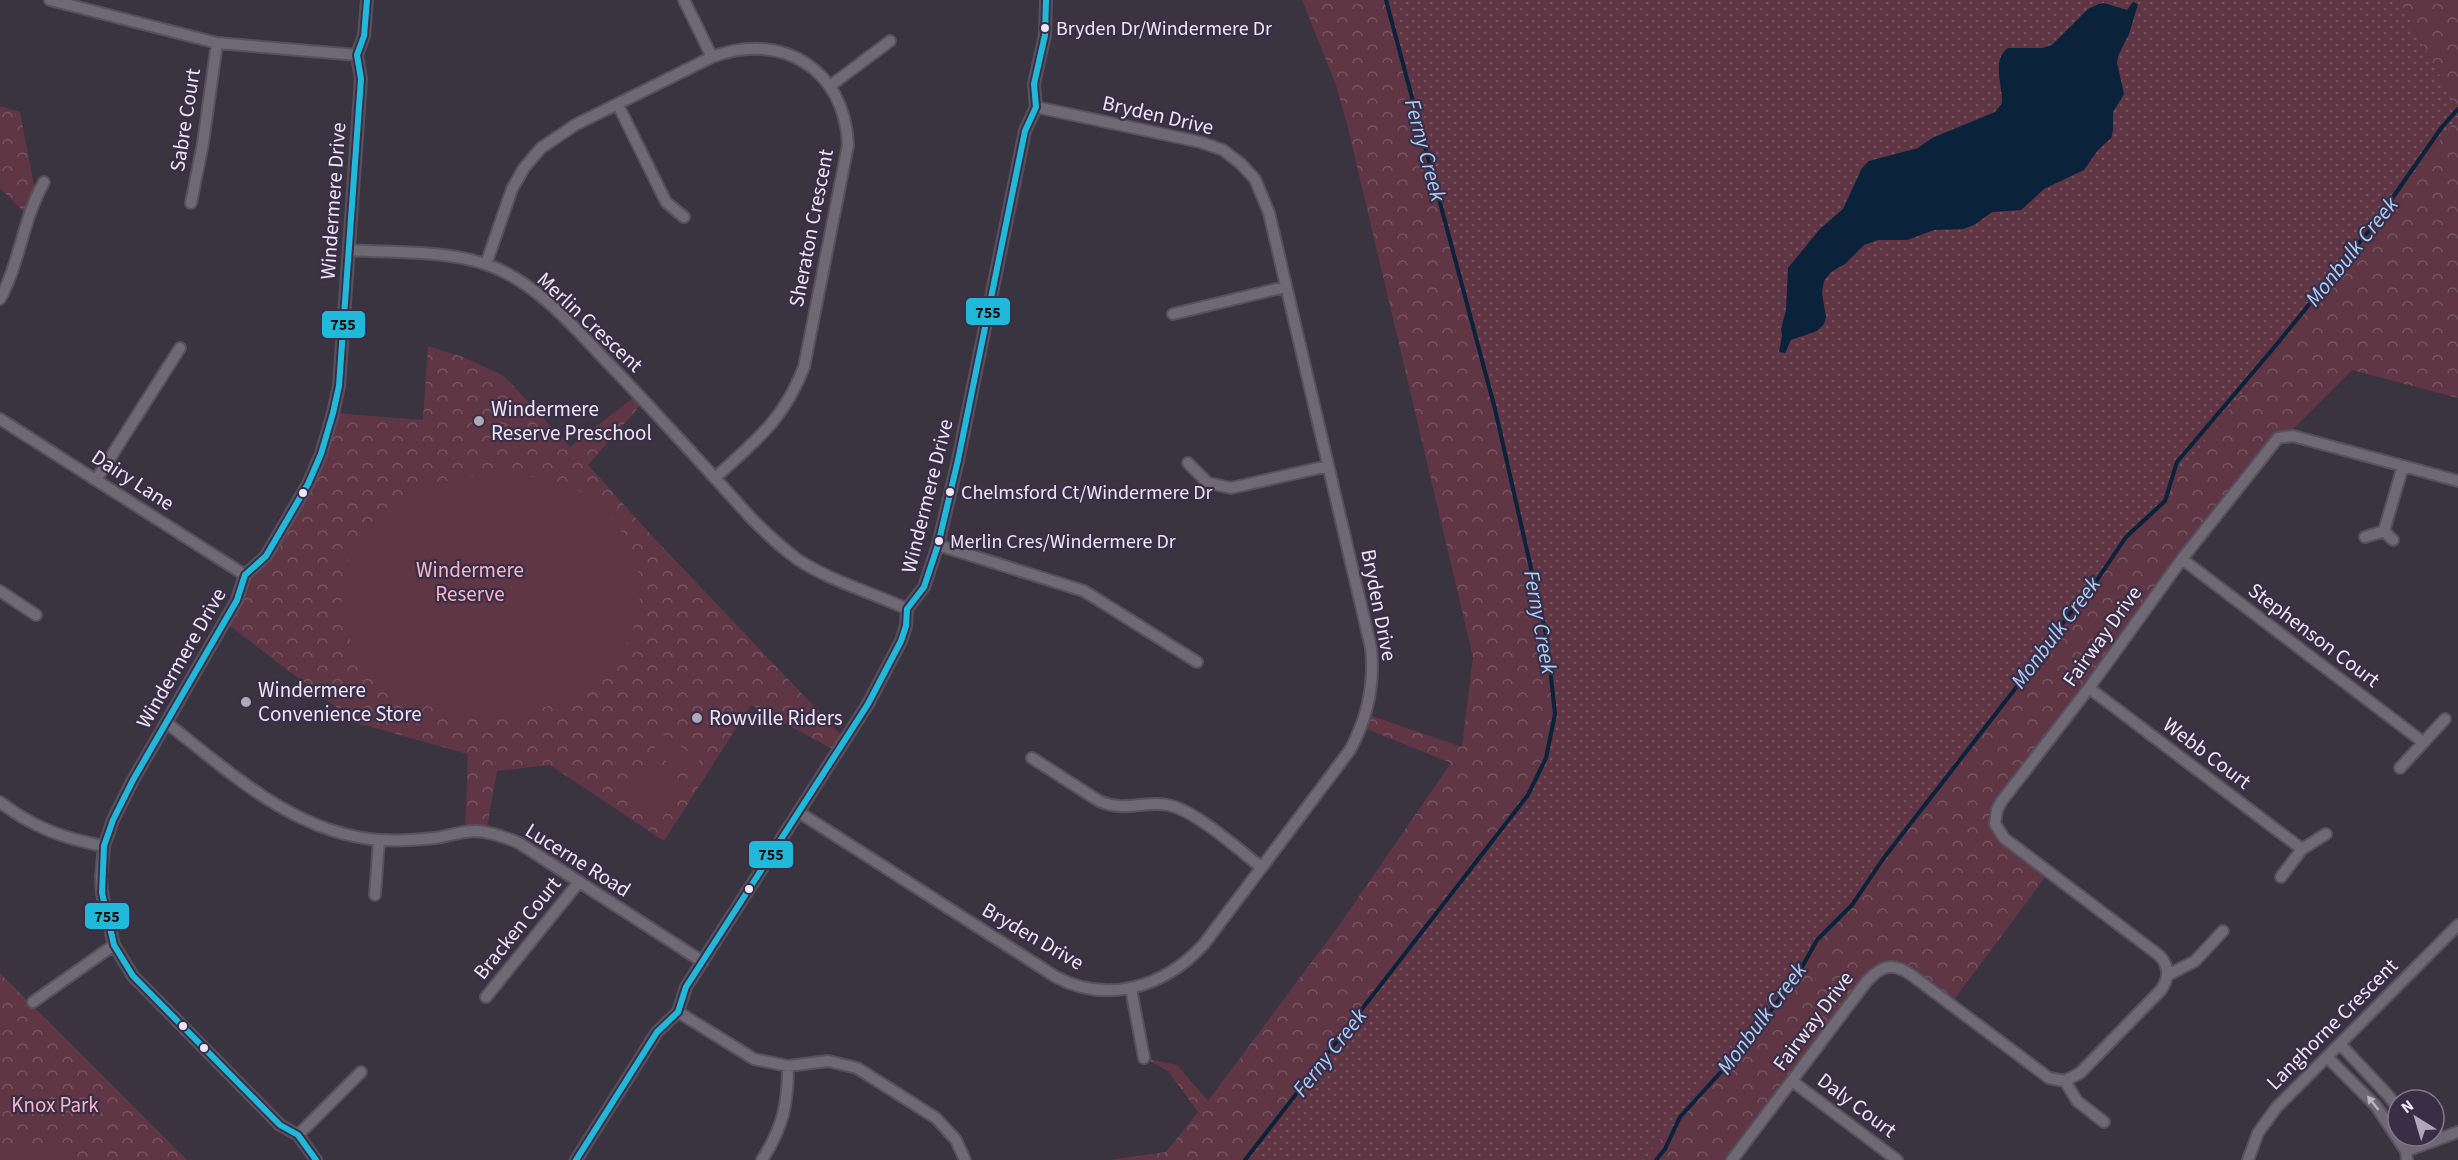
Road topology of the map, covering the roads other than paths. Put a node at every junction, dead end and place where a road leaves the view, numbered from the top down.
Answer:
1 (50, 0) edge
2 (367, 0) edge
3 (684, 0) edge
4 (1046, 0) edge
5 (890, 41) dead end
6 (217, 43) junction
7 (357, 54) junction
8 (712, 57) junction
9 (830, 86) junction
10 (618, 105) junction
11 (1036, 107) junction
12 (44, 182) dead end
13 (191, 203) dead end
14 (684, 218) dead end
15 (349, 250) junction
16 (486, 264) junction
17 (1285, 287) junction
18 (0, 299) edge
19 (1173, 314) dead end
20 (180, 348) dead end
21 (0, 419) edge
22 (1188, 463) dead end
23 (1328, 466) junction
24 (2403, 466) junction
25 (715, 478) junction
26 (96, 480) junction
27 (2458, 481) edge
28 (2384, 531) junction
29 (2365, 537) dead end
30 (2393, 540) dead end
31 (938, 545) junction
32 (2182, 559) junction
33 (245, 575) junction
34 (0, 591) edge
35 (907, 609) junction
36 (36, 615) dead end
37 (1197, 662) dead end
38 (2089, 688) junction
39 (2445, 719) dead end
40 (167, 723) junction
41 (2423, 742) junction
42 (1032, 758) dead end
43 (2400, 768) dead end
44 (0, 802) edge
45 (800, 813) junction
46 (2326, 834) dead end
47 (380, 840) junction
48 (104, 846) junction
49 (2302, 849) junction
50 (1261, 867) junction
51 (2281, 877) dead end
52 (579, 882) junction
53 (375, 895) dead end
54 (2458, 925) edge
55 (2223, 931) dead end
56 (114, 945) junction
57 (703, 962) junction
58 (2168, 975) junction
59 (1131, 989) junction
60 (486, 997) dead end
61 (33, 1002) dead end
62 (678, 1012) junction
63 (2340, 1044) junction
64 (2327, 1057) junction
65 (1144, 1058) dead end
66 (788, 1066) junction
67 (361, 1072) dead end
68 (1792, 1081) junction
69 (2065, 1082) junction
70 (2386, 1093) edge
71 (2104, 1122) dead end
72 (298, 1135) junction
73 (2407, 1155) edge
74 (316, 1160) edge
75 (576, 1160) edge
76 (762, 1160) edge
77 (965, 1160) edge
78 (1732, 1160) edge
79 (1898, 1160) edge
80 (2248, 1160) edge

1 - 6 street
2 - 7 street, Windermere Drive
3 - 8 street
4 - 11 street, Windermere Drive
5 - 9 street
6 - 7 street
6 - 13 street, Sabre Court
7 - 15 street, Windermere Drive
8 - 9 street, Sheraton Crescent
8 - 10 street, Sheraton Crescent
9 - 25 street, Sheraton Crescent
10 - 14 street
10 - 16 street, Sheraton Crescent
11 - 17 street, Bryden Drive
11 - 31 street, Windermere Drive
12 - 18 street
15 - 16 street, Merlin Crescent
15 - 33 street, Windermere Drive
16 - 25 street, Merlin Crescent
17 - 19 street
17 - 23 street, Bryden Drive
20 - 26 street
21 - 26 street, Dairy Lane
22 - 23 street
23 - 50 street, Bryden Drive
24 - 27 street, Fairway Drive
24 - 28 street
24 - 32 street, Fairway Drive
25 - 35 street, Merlin Crescent
26 - 33 street, Dairy Lane
28 - 29 street
28 - 30 street
31 - 35 street, Windermere Drive
31 - 37 street
32 - 38 street, Fairway Drive
32 - 41 street, Stephenson Court
33 - 40 street, Windermere Drive
34 - 36 street
35 - 45 street, Windermere Drive
38 - 49 street, Webb Court
38 - 58 street, Fairway Drive
39 - 41 street
40 - 47 street, Lucerne Road
40 - 48 street, Windermere Drive
41 - 43 street
42 - 50 street
44 - 48 street
45 - 57 street, Windermere Drive
45 - 59 street, Bryden Drive
46 - 49 street
47 - 52 street, Lucerne Road
47 - 53 street
48 - 56 street, Windermere Drive
49 - 51 street
50 - 59 street, Bryden Drive
52 - 57 street, Lucerne Road
52 - 60 street, Bracken Court
54 - 63 street, Langhorne Crescent
55 - 58 street
56 - 61 street
56 - 72 street, Windermere Drive
57 - 62 street, Windermere Drive
58 - 69 street
59 - 65 street
62 - 66 street
62 - 75 street, Windermere Drive
63 - 64 street, Langhorne Crescent
63 - 70 street
73 -> 64 street
64 - 80 street, Langhorne Crescent
66 - 76 street
66 - 77 street
67 - 72 street
68 - 69 street, Fairway Drive
68 - 78 street, Fairway Drive
68 - 79 street, Daly Court
69 - 71 street, Fairway Drive
72 - 74 street, Windermere Drive

